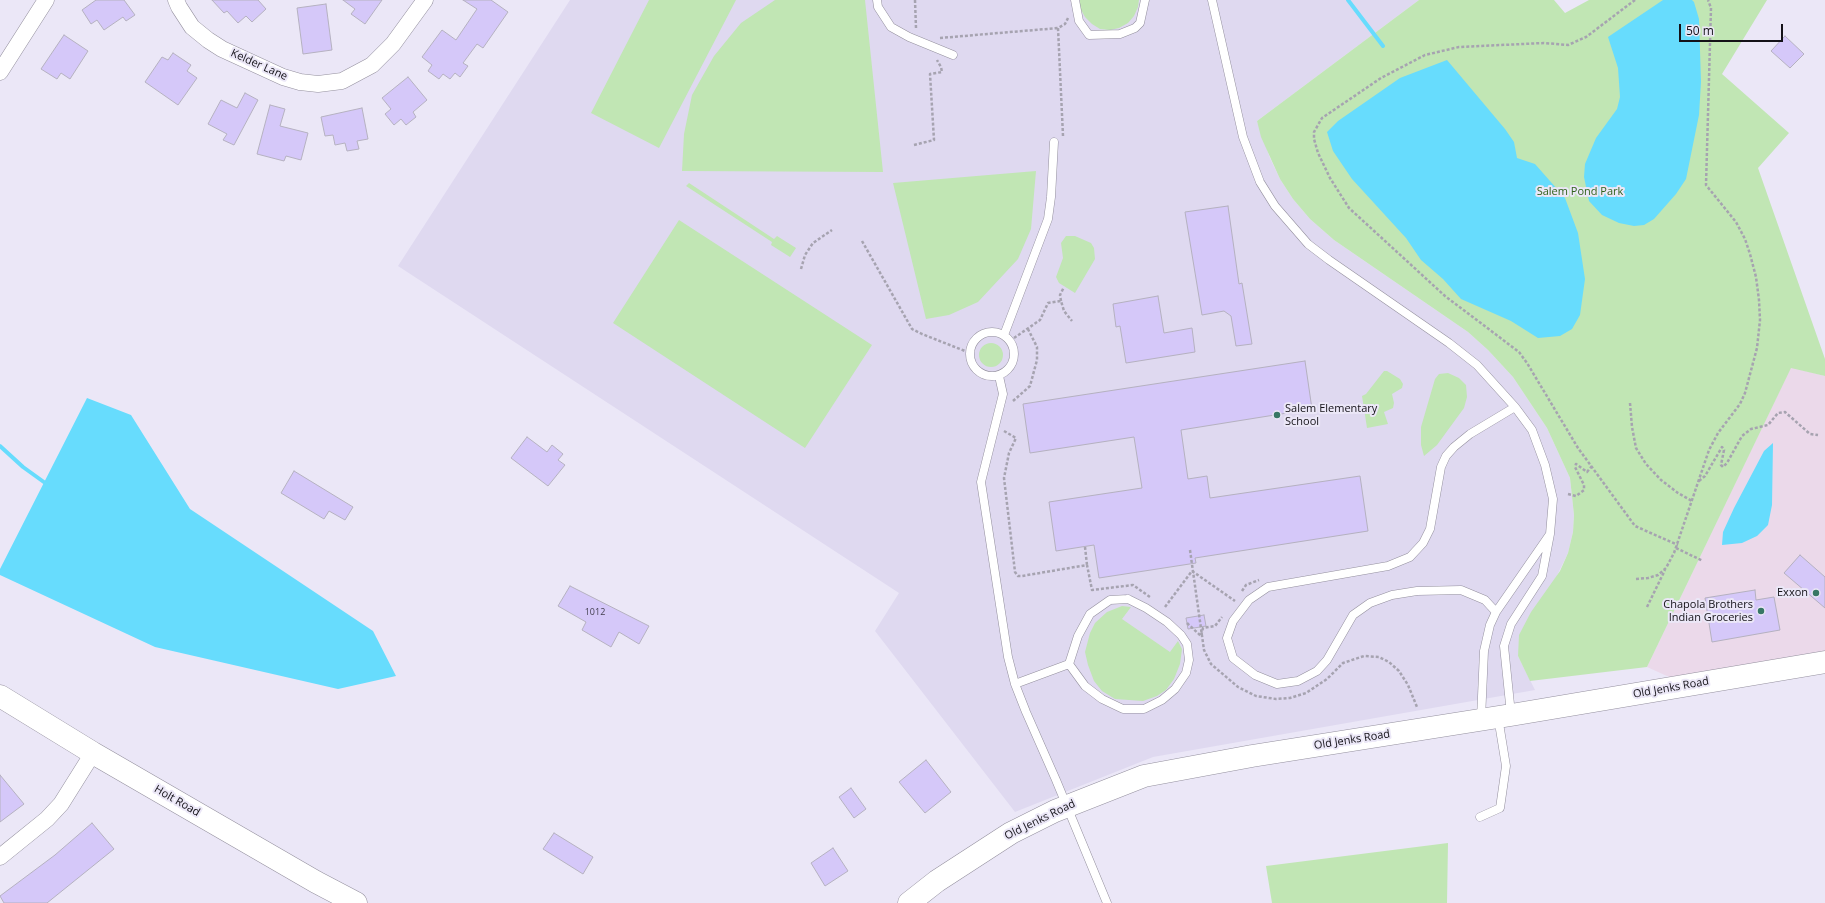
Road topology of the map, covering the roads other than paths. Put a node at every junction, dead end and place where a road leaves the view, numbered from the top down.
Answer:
1 (46, 0) edge
2 (176, 0) edge
3 (426, 0) edge
4 (877, 0) edge
5 (1075, 0) edge
6 (1145, 0) edge
7 (1212, 0) edge
8 (953, 55) dead end
9 (0, 72) edge
10 (1054, 142) dead end
11 (1004, 335) junction
12 (999, 376) junction
13 (1515, 407) junction
14 (1550, 534) junction
15 (1496, 612) junction
16 (1825, 662) edge
17 (1069, 664) junction
18 (1015, 684) junction
19 (0, 696) edge
20 (1497, 717) junction
21 (93, 753) junction
22 (1067, 806) junction
23 (1480, 817) dead end
24 (0, 858) edge
25 (356, 903) edge
26 (909, 903) edge
27 (1107, 903) edge

1 - 9 street
2 - 3 street, Kelder Lane
4 - 8 lane
5 - 6 lane
7 - 13 lane
10 - 11 lane
11 - 12 lane
11 - 12 lane
12 - 18 lane
13 - 14 lane
13 - 15 lane
14 - 15 lane
14 - 20 lane
15 - 20 lane
16 - 20 street, Old Jenks Road
17 - 17 lane
17 - 18 lane
18 - 22 lane
19 - 21 street, Holt Road
20 - 22 street, Old Jenks Road
20 - 23 lane
21 - 24 street
21 - 25 street, Holt Road
22 - 26 street, Old Jenks Road
22 - 27 lane

